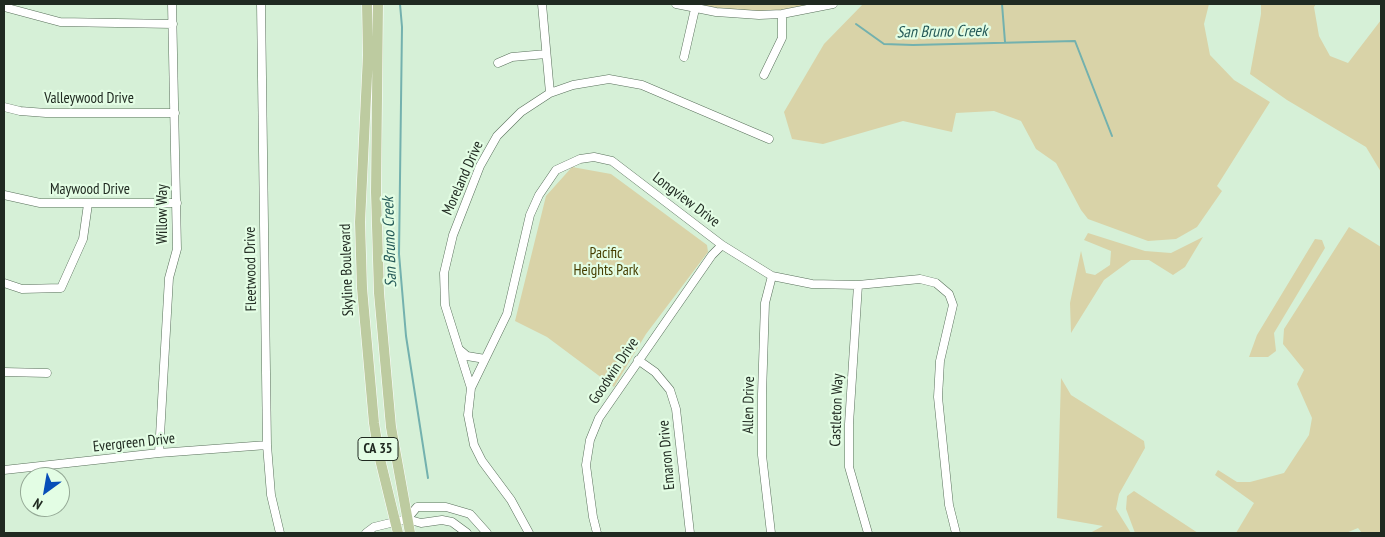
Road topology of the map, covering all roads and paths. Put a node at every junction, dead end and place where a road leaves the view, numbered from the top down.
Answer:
1 (172, 4) edge
2 (261, 4) edge
3 (367, 4) edge
4 (378, 4) edge
5 (542, 4) edge
6 (676, 4) edge
7 (832, 4) edge
8 (4, 7) edge
9 (695, 9) junction
10 (782, 14) junction
11 (173, 24) junction
12 (546, 54) junction
13 (684, 56) dead end
14 (498, 63) dead end
15 (764, 75) dead end
16 (550, 93) junction
17 (4, 107) edge
18 (175, 113) junction
19 (769, 139) dead end
20 (4, 196) edge
21 (177, 203) junction
22 (88, 204) junction
23 (722, 245) junction
24 (772, 276) junction
25 (4, 284) edge
26 (858, 285) junction
27 (458, 349) junction
28 (485, 359) junction
29 (638, 360) junction
30 (4, 372) edge
31 (47, 374) dead end
32 (471, 388) junction
33 (268, 445) junction
34 (159, 453) junction
35 (4, 470) edge
36 (407, 519) junction
37 (395, 521) junction
38 (280, 533) edge
39 (366, 533) edge
40 (398, 533) edge
41 (410, 533) edge
42 (467, 533) edge
43 (487, 533) edge
44 (528, 533) edge
45 (598, 533) edge
46 (690, 533) edge
47 (771, 533) edge
48 (868, 533) edge
49 (956, 533) edge

1 - 11 street, Willow Way
2 - 33 street, Fleetwood Drive
3 - 37 main road, Skyline Boulevard / CA 35
4 - 36 main road, Skyline Boulevard / CA 35
5 - 12 street
6 - 9 street
7 - 10 street
8 - 11 street
9 - 10 street
9 - 13 street
10 - 15 street
11 - 18 street, Willow Way
12 - 14 street
12 - 16 street
16 - 19 street, Moreland Drive
16 - 27 street, Moreland Drive
17 - 18 street, Valleywood Drive
18 - 21 street, Willow Way
20 - 22 street, Maywood Drive
21 - 22 street, Maywood Drive
21 - 34 street, Willow Way
22 - 25 street
23 - 24 street, Longview Drive
23 - 28 street, Longview Drive
23 - 29 street, Goodwin Drive
24 - 26 street, Longview Drive
24 - 47 street, Allen Drive
26 - 48 street, Castleton Way
26 - 49 street, Longview Drive
27 - 28 street
27 - 32 street, Moreland Drive
28 - 32 street, Longview Drive
29 - 45 street, Goodwin Drive
29 - 46 street, Emaron Drive
30 - 31 street
32 - 44 street, Longview Drive
33 - 34 street, Evergreen Drive
33 - 38 street, Fleetwood Drive
34 - 35 street, Evergreen Drive
36 - 37 street
36 - 41 main road, Skyline Boulevard / CA 35
36 - 42 street
36 - 43 street
37 - 39 street
37 - 40 main road, Skyline Boulevard / CA 35

